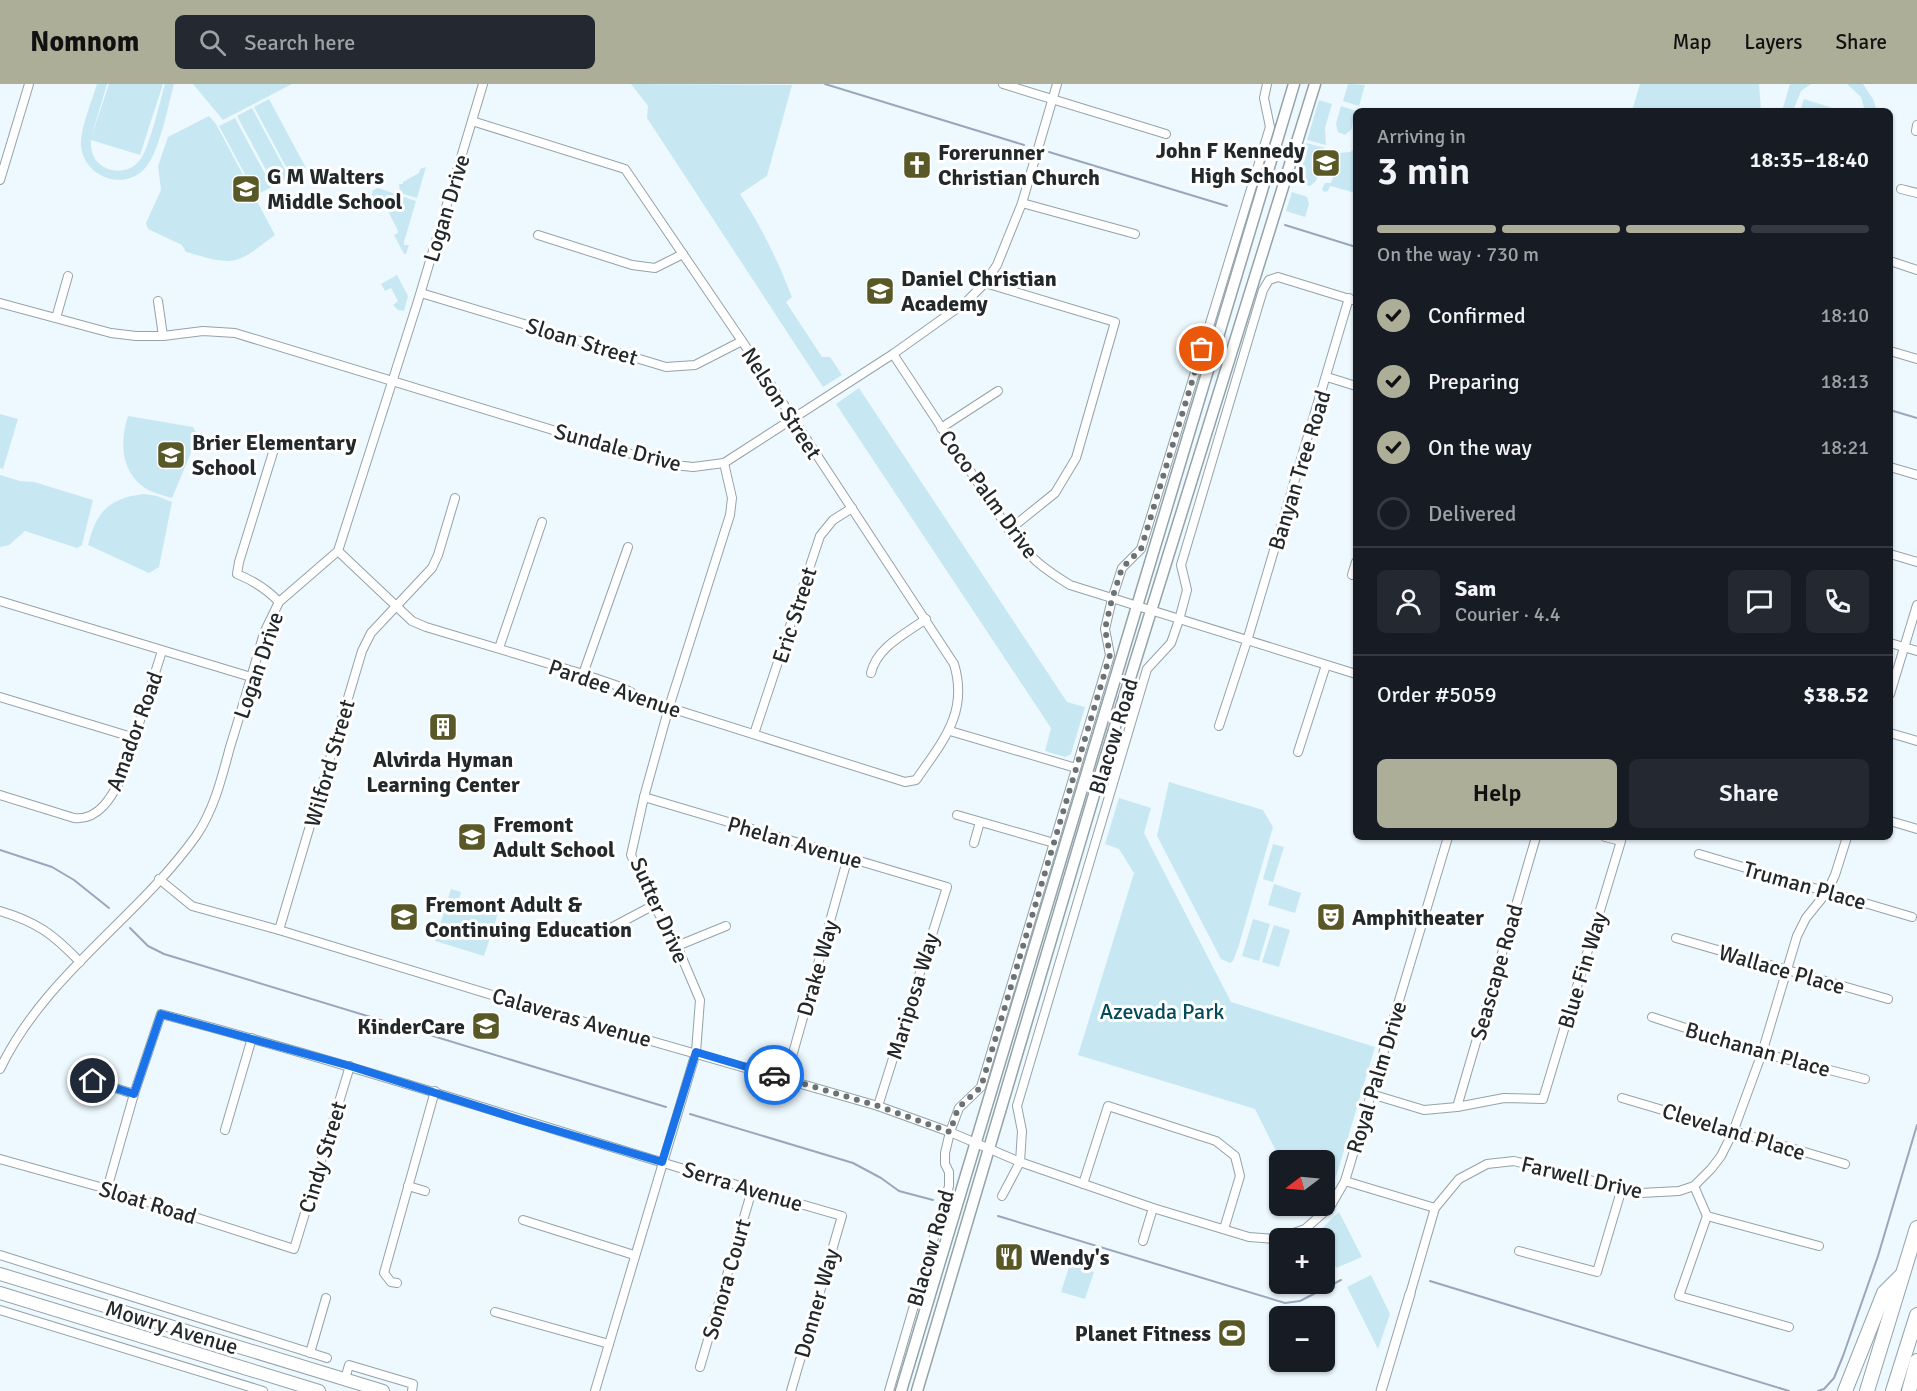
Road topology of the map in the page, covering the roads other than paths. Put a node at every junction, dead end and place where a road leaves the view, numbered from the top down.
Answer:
1 (29, 84) edge
2 (483, 84) edge
3 (1003, 84) edge
4 (1057, 84) edge
5 (1267, 84) edge
6 (1294, 84) edge
7 (1315, 84) edge
8 (1052, 99) junction
9 (472, 121) junction
10 (1166, 134) dead end
11 (0, 180) edge
12 (1901, 189) dead end
13 (1917, 193) edge
14 (1022, 203) junction
15 (1135, 234) dead end
16 (538, 235) dead end
17 (683, 254) junction
18 (1893, 262) edge
19 (1917, 270) edge
20 (68, 276) dead end
21 (985, 283) junction
22 (421, 293) junction
23 (1352, 299) edge
24 (158, 301) dead end
25 (0, 303) edge
26 (56, 318) junction
27 (163, 336) junction
28 (742, 341) junction
29 (1893, 352) edge
30 (893, 354) junction
31 (1917, 359) edge
32 (1327, 377) junction
33 (393, 381) junction
34 (1353, 385) edge
35 (998, 391) dead end
36 (793, 419) junction
37 (941, 428) junction
38 (275, 446) dead end
39 (724, 463) junction
40 (1893, 468) edge
41 (1917, 475) edge
42 (455, 498) dead end
43 (852, 508) junction
44 (542, 522) dead end
45 (1009, 530) junction
46 (628, 547) dead end
47 (338, 551) junction
48 (1893, 555) edge
49 (1917, 562) edge
50 (1353, 572) edge
51 (1352, 575) dead end
52 (1112, 599) junction
53 (0, 601) edge
54 (279, 602) junction
55 (1917, 604) edge
56 (396, 605) junction
57 (1136, 606) junction
58 (1151, 611) junction
59 (926, 619) junction
60 (1179, 620) junction
61 (1247, 641) junction
62 (1893, 644) edge
63 (499, 648) junction
64 (1904, 648) junction
65 (162, 651) junction
66 (1917, 651) edge
67 (1326, 665) junction
68 (871, 673) dead end
69 (1353, 673) edge
70 (583, 674) junction
71 (251, 677) junction
72 (1893, 684) edge
73 (0, 697) edge
74 (669, 707) junction
75 (1219, 726) dead end
76 (950, 731) junction
77 (754, 734) junction
78 (1893, 734) edge
79 (135, 738) junction
80 (1917, 741) edge
81 (1298, 752) dead end
82 (1076, 768) junction
83 (916, 780) joint
84 (0, 795) edge
85 (644, 797) junction
86 (957, 815) dead end
87 (980, 822) junction
88 (1893, 822) edge
89 (1917, 829) edge
90 (1447, 840) edge
91 (1535, 840) edge
92 (1617, 840) edge
93 (1846, 840) edge
94 (974, 843) dead end
95 (1054, 843) junction
96 (1699, 854) dead end
97 (848, 857) junction
98 (159, 879) junction
99 (946, 887) joint
100 (1827, 892) junction
101 (654, 906) junction
102 (0, 911) edge
103 (1912, 916) dead end
104 (726, 926) dead end
105 (279, 930) junction
106 (605, 931) dead end
107 (1676, 938) dead end
108 (677, 946) junction
109 (80, 962) junction
110 (1786, 970) junction
111 (1888, 999) dead end
112 (1652, 1017) dead end
113 (252, 1038) junction
114 (696, 1052) junction
115 (1762, 1053) junction
116 (350, 1066) junction
117 (0, 1069) edge
118 (786, 1078) junction
119 (1865, 1079) dead end
120 (93, 1081) dead end
121 (435, 1091) junction
122 (134, 1094) junction
123 (1371, 1095) junction
124 (1622, 1098) dead end
125 (878, 1106) junction
126 (1457, 1107) junction
127 (225, 1131) dead end
128 (950, 1132) junction
129 (1733, 1132) junction
130 (976, 1142) junction
131 (991, 1149) junction
132 (0, 1159) edge
133 (662, 1162) junction
134 (1020, 1162) junction
135 (1845, 1164) dead end
136 (1345, 1181) junction
137 (1083, 1184) junction
138 (408, 1186) junction
139 (1694, 1186) junction
140 (1622, 1188) junction
141 (108, 1189) junction
142 (752, 1190) junction
143 (425, 1191) dead end
144 (1002, 1196) dead end
145 (1154, 1208) junction
146 (1435, 1208) junction
147 (842, 1216) joint
148 (1707, 1216) junction
149 (523, 1220) dead end
150 (1224, 1228) junction
151 (1917, 1228) edge
152 (1143, 1241) dead end
153 (1819, 1246) dead end
154 (294, 1249) joint
155 (1519, 1251) dead end
156 (0, 1255) edge
157 (634, 1255) junction
158 (1905, 1272) junction
159 (0, 1274) edge
160 (397, 1283) dead end
161 (0, 1293) edge
162 (1410, 1294) joint
163 (326, 1298) dead end
164 (0, 1310) edge
165 (495, 1312) dead end
166 (1917, 1315) edge
167 (1789, 1327) dead end
168 (609, 1344) junction
169 (310, 1353) junction
170 (327, 1358) dead end
171 (1917, 1361) edge
172 (700, 1367) dead end
173 (345, 1379) junction
174 (263, 1391) edge
175 (319, 1391) edge
176 (383, 1391) edge
177 (412, 1391) edge
178 (595, 1391) edge
179 (791, 1391) edge
180 (889, 1391) edge
181 (901, 1391) edge
182 (917, 1391) edge
183 (1381, 1391) edge
184 (1845, 1391) edge
185 (1867, 1391) edge
186 (1893, 1391) edge
187 (1909, 1391) edge

1 - 11 street
2 - 9 street, Logan Drive
3 - 8 street
4 - 8 street, Sundale Drive
5 - 52 street, Blacow Road
6 - 57 main road, Blacow Road
7 - 58 main road, Blacow Road
8 - 10 street
8 - 14 street, Sundale Drive
9 - 17 street, Nelson Street
9 - 22 street, Logan Drive
12 - 13 street
14 - 15 street
14 - 21 street, Sundale Drive
16 - 17 street
17 - 28 street, Nelson Street
18 - 19 street
20 - 26 street
21 - 30 street, Sundale Drive
21 - 45 street
22 - 28 street, Sloan Street
22 - 33 street, Logan Drive
23 - 32 street, Banyan Tree Road
23 - 60 street, Blacow Road
24 - 27 street
25 - 26 street, Sundale Drive
26 - 27 street, Sundale Drive
27 - 33 street, Sundale Drive
28 - 36 street, Nelson Street
29 - 31 street
30 - 36 street, Sundale Drive
30 - 37 street, Coco Palm Drive
32 - 34 street
32 - 61 street, Banyan Tree Road
33 - 39 street, Sundale Drive
33 - 47 street, Logan Drive
35 - 37 street
36 - 39 street, Sundale Drive
36 - 43 street, Nelson Street
37 - 45 street, Coco Palm Drive
38 - 54 street
39 - 74 street, Sutter Drive
40 - 41 street
42 - 56 street, Wilford Street
43 - 59 street, Nelson Street
43 - 77 street, Eric Street
44 - 63 street
45 - 52 street, Coco Palm Drive
46 - 70 street
47 - 54 street, Logan Drive
47 - 56 street, Pardee Avenue
48 - 49 street
50 - 51 street
52 - 57 street, Coco Palm Drive
52 - 82 street, Blacow Road
53 - 65 street
54 - 71 street, Logan Drive
55 - 64 street
56 - 63 street, Pardee Avenue
56 - 105 street, Wilford Street
57 - 58 street, Coco Palm Drive
57 - 130 main road, Blacow Road
58 - 60 street, Coco Palm Drive
58 - 131 main road, Blacow Road
59 - 68 street
59 - 76 street, Nelson Street
60 - 61 street, Coco Palm Drive
60 - 134 street, Blacow Road
61 - 67 street, Coco Palm Drive
61 - 75 street, Banyan Tree Road
62 - 64 street
63 - 70 street, Pardee Avenue
64 - 66 street
64 - 72 street
65 - 71 street
65 - 79 street, Amador Road
67 - 69 street, Coco Palm Drive
67 - 81 street
70 - 74 street, Pardee Avenue
71 - 98 street, Logan Drive
73 - 79 street
74 - 77 street, Pardee Avenue
74 - 85 street, Sutter Drive
76 - 82 street
76 - 83 street, Nelson Street
77 - 83 street, Pardee Avenue
78 - 80 street
79 - 84 street, Amador Road
82 - 95 street, Blacow Road
85 - 97 street, Phelan Avenue
85 - 101 street, Sutter Drive
86 - 87 street
87 - 94 street
87 - 95 street
88 - 89 street
90 - 123 street, Royal Palm Drive
91 - 126 street, Seascape Road
92 - 126 street, Blue Fin Way
93 - 100 street
95 - 128 street, Blacow Road
96 - 100 street, Truman Place
97 - 99 street, Phelan Avenue
97 - 118 street, Drake Way
98 - 105 street, Calaveras Avenue
98 - 109 street, Logan Drive
99 - 125 street, Mariposa Way
100 - 103 street, Truman Place
100 - 110 street
101 - 106 street
101 - 108 street, Sutter Drive
102 - 109 street
104 - 108 street
105 - 114 street, Calaveras Avenue
107 - 110 street, Wallace Place
108 - 114 street, Sutter Drive
109 - 117 street, Logan Drive
110 - 111 street, Wallace Place
110 - 115 street
112 - 115 street, Buchanan Place
113 - 116 street, Serra Avenue
113 - 122 street, Serra Avenue
113 - 127 street
114 - 118 street, Calaveras Avenue
114 - 133 street, Sutter Drive
115 - 119 street, Buchanan Place
115 - 129 street
116 - 121 street, Serra Avenue
116 - 154 street, Cindy Street
118 - 125 street, Calaveras Avenue
120 - 122 street
121 - 133 street, Serra Avenue
121 - 138 street
122 - 141 street
123 - 126 street
123 - 136 street, Royal Palm Drive
124 - 129 street, Cleveland Place
125 - 128 street, Calaveras Avenue
128 - 130 street, Calaveras Avenue
128 - 180 street, Blacow Road
129 - 135 street, Cleveland Place
129 - 139 street
130 - 131 street, Calaveras Avenue
130 - 181 main road, Blacow Road
131 - 134 street, Royal Palm Drive
131 - 182 main road, Blacow Road
132 - 141 street, Sloat Road
133 - 142 street, Serra Avenue
133 - 157 street, Sutter Drive
134 - 137 street, Royal Palm Drive
134 - 144 street, Blacow Road
136 - 146 street
136 - 150 street, Royal Palm Drive
137 - 145 street, Royal Palm Drive
137 - 150 street
138 - 143 street
138 - 160 street
139 - 140 street, Farwell Drive
139 - 148 street
140 - 146 street, Farwell Drive
140 - 155 street
141 - 154 street, Sloat Road
142 - 147 street, Serra Avenue
142 - 172 street, Sonora Court
145 - 150 street, Royal Palm Drive
145 - 152 street
146 - 162 street, Farwell Drive
147 - 179 street, Donner Way
148 - 153 street
148 - 167 street
149 - 157 street
151 - 158 highway
156 - 169 street, Mowry Avenue
157 - 168 street, Sutter Drive
158 - 184 highway
158 - 185 highway
159 - 173 main road, Mowry Avenue
161 - 175 main road, Mowry Avenue
162 - 183 street, Farwell Drive
163 - 169 street
164 - 174 street, Mowry Avenue
165 - 168 street
166 - 186 highway
168 - 178 street, Sutter Drive
169 - 170 street, Mowry Avenue
171 - 187 highway
173 - 176 main road, Mowry Avenue
173 - 177 street

